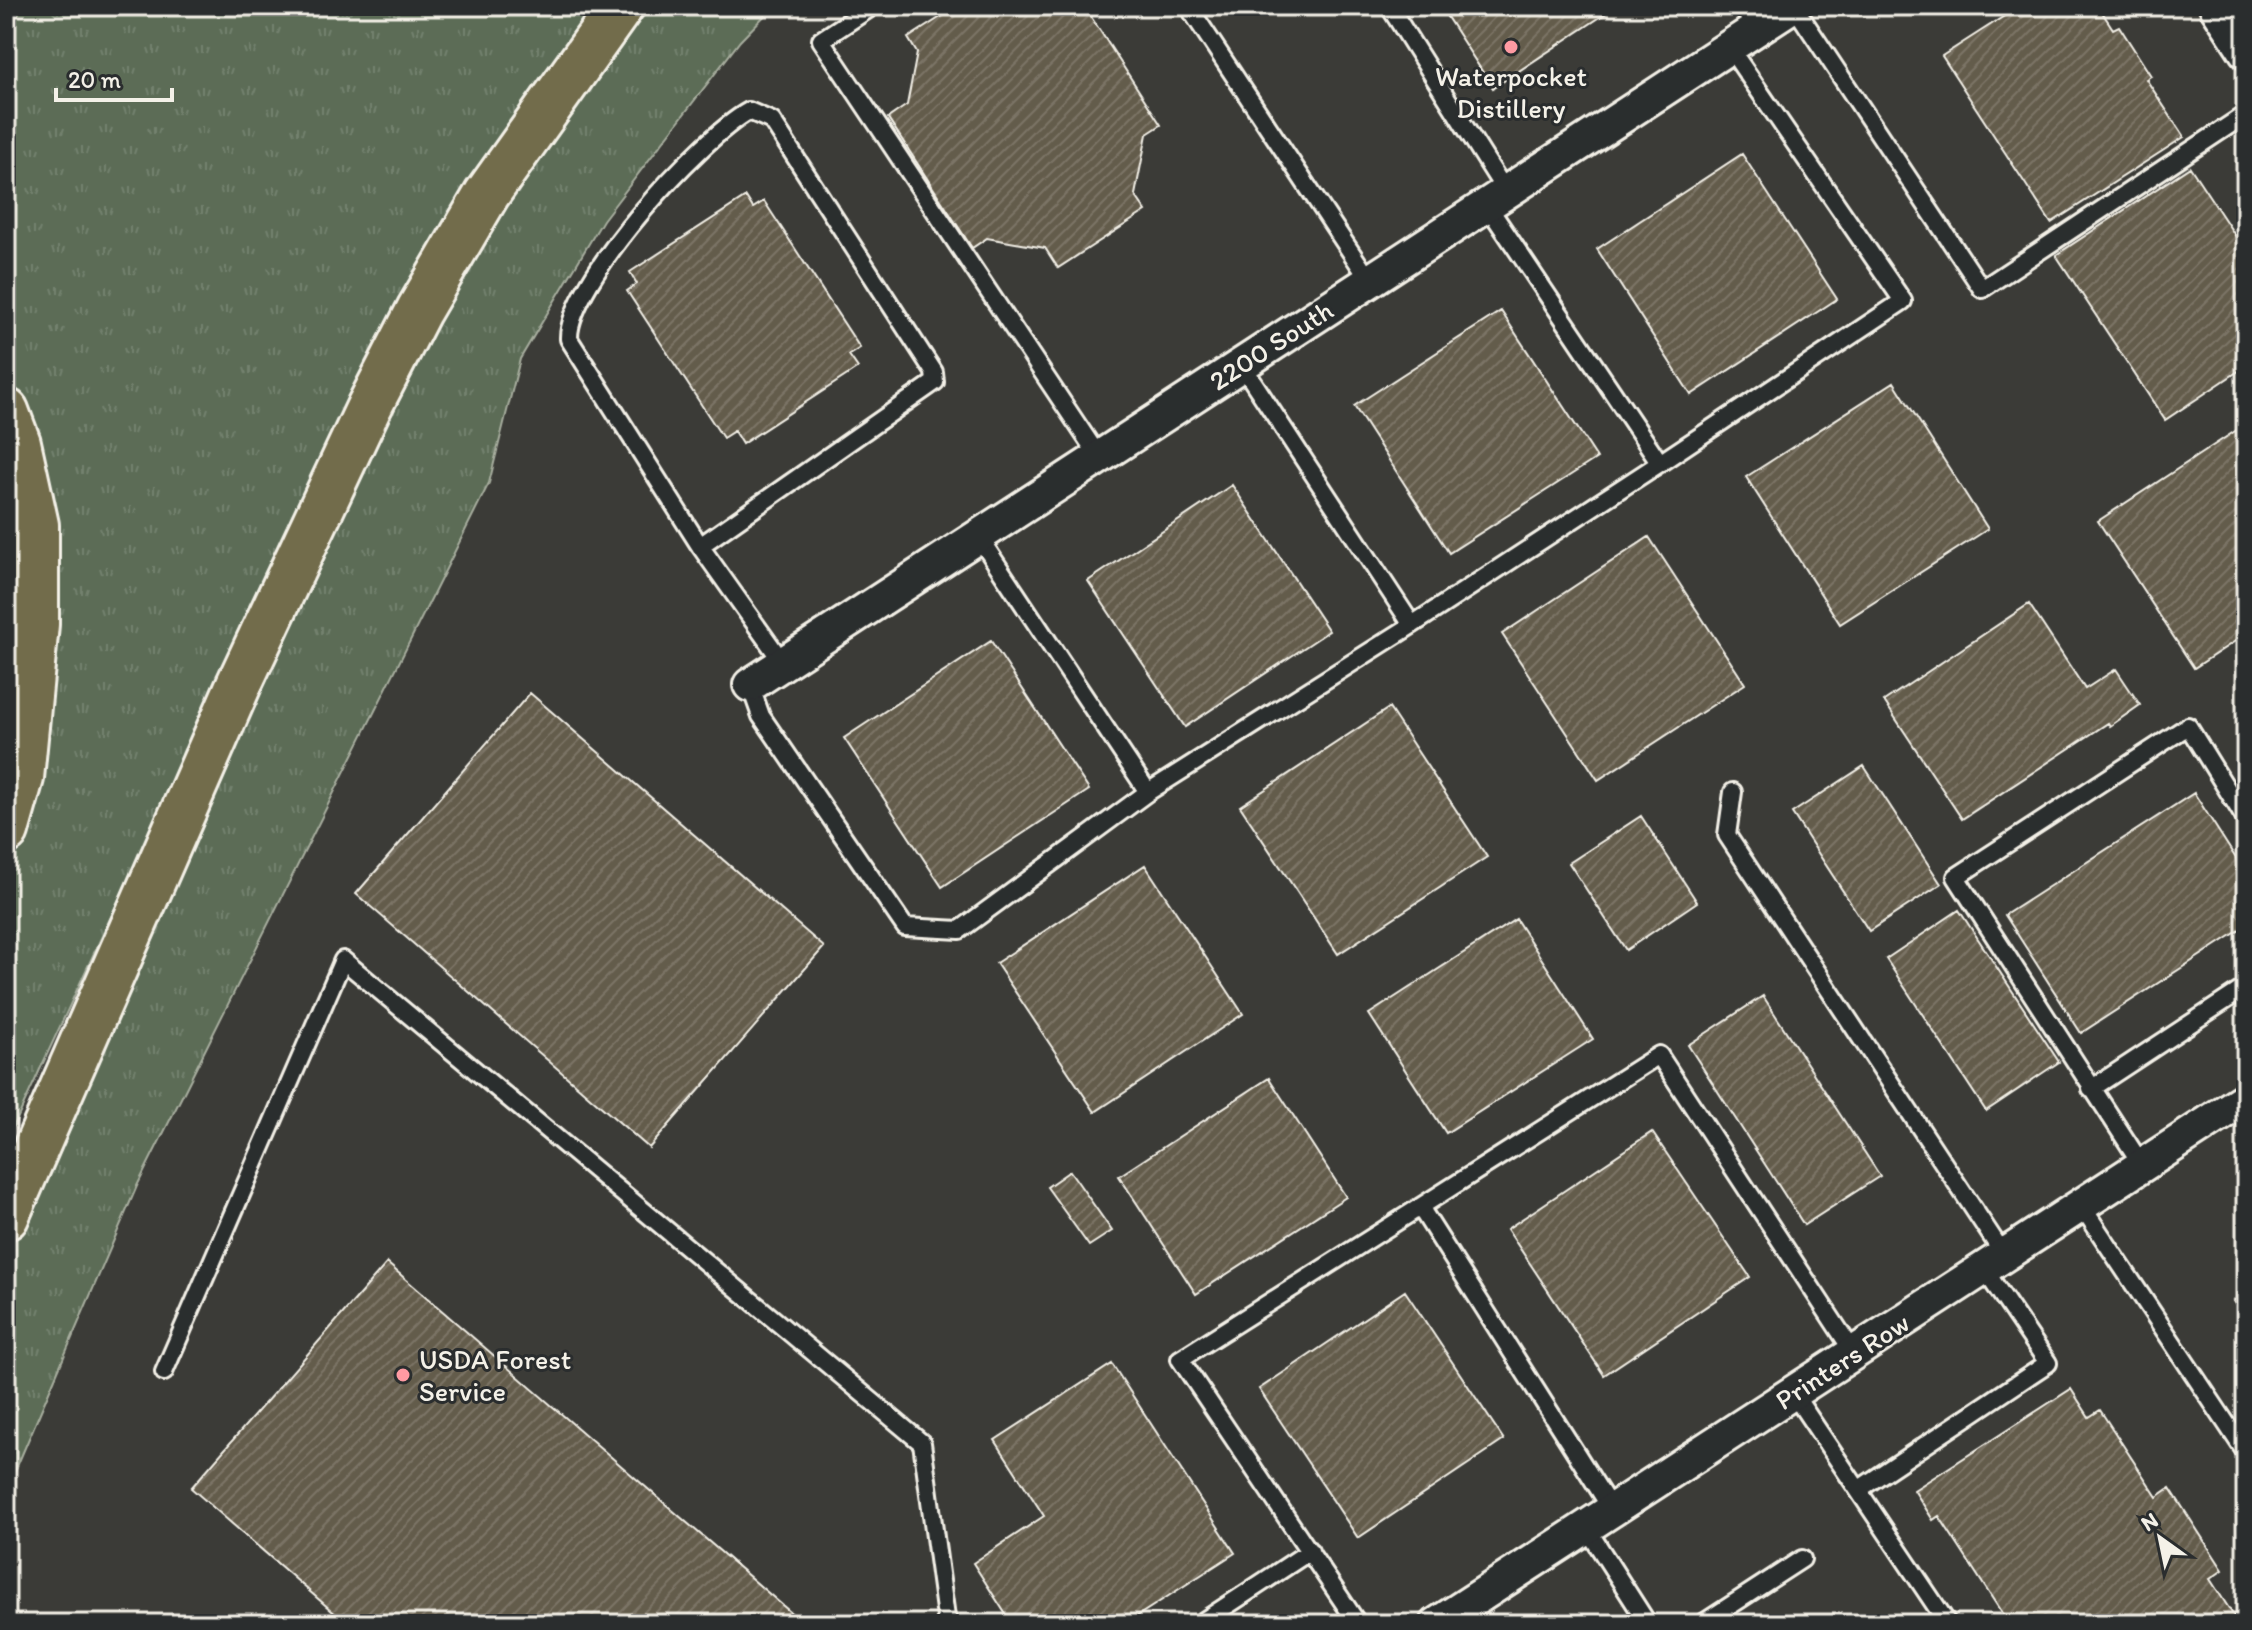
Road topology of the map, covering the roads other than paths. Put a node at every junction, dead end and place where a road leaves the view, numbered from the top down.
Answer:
1 (621, 6) edge
2 (873, 6) edge
3 (1188, 6) edge
4 (1389, 6) edge
5 (1793, 6) edge
6 (2216, 6) edge
7 (1749, 17) edge
8 (1729, 47) junction
9 (2246, 52) edge
10 (2246, 114) edge
11 (1496, 198) junction
12 (1370, 281) junction
13 (1242, 365) junction
14 (6, 411) edge
15 (1099, 457) junction
16 (1660, 463) junction
17 (978, 536) junction
18 (700, 546) junction
19 (1412, 625) junction
20 (783, 663) junction
21 (750, 685) joint
22 (1148, 792) junction
23 (1733, 792) dead end
24 (2246, 820) edge
25 (6, 831) edge
26 (2246, 987) edge
27 (2091, 1089) junction
28 (2246, 1098) edge
29 (2142, 1165) junction
30 (2081, 1205) junction
31 (1420, 1207) junction
32 (6, 1217) edge
33 (1994, 1262) junction
34 (1854, 1353) junction
35 (164, 1372) dead end
36 (1793, 1393) junction
37 (2246, 1453) edge
38 (1858, 1490) junction
39 (1599, 1519) junction
40 (1310, 1551) junction
41 (1802, 1559) dead end
42 (951, 1624) edge
43 (1199, 1624) edge
44 (1358, 1624) edge
45 (1437, 1624) edge
46 (1648, 1624) edge
47 (1702, 1624) edge
48 (1948, 1624) edge

1 - 32 highway
2 - 15 lane
3 - 12 lane
4 - 11 lane
5 - 7 street, 2200 South
5 - 10 lane
6 - 9 street
7 - 8 street, 2200 South
8 - 11 street, 2200 South
8 - 16 lane
11 - 12 street, 2200 South
11 - 16 lane
12 - 13 street, 2200 South
13 - 15 street, 2200 South
13 - 19 lane
14 - 25 highway
15 - 17 street, 2200 South
16 - 19 lane
17 - 20 street, 2200 South
17 - 22 lane
18 - 18 lane
18 - 20 lane
19 - 22 lane
20 - 21 street, 2200 South
21 - 22 lane
23 - 33 lane
24 - 27 lane
26 - 27 lane
27 - 29 lane
28 - 29 street, Printers Row
29 - 30 street, Printers Row
30 - 33 street, Printers Row
30 - 37 lane
31 - 34 lane
31 - 39 lane
31 - 40 lane
33 - 34 street, Printers Row
33 - 38 lane
34 - 36 street, Printers Row
35 - 42 lane
36 - 38 lane
36 - 39 street, Printers Row
38 - 48 lane
39 - 45 street, Printers Row
39 - 46 lane
40 - 43 lane
40 - 44 lane
41 - 47 lane

